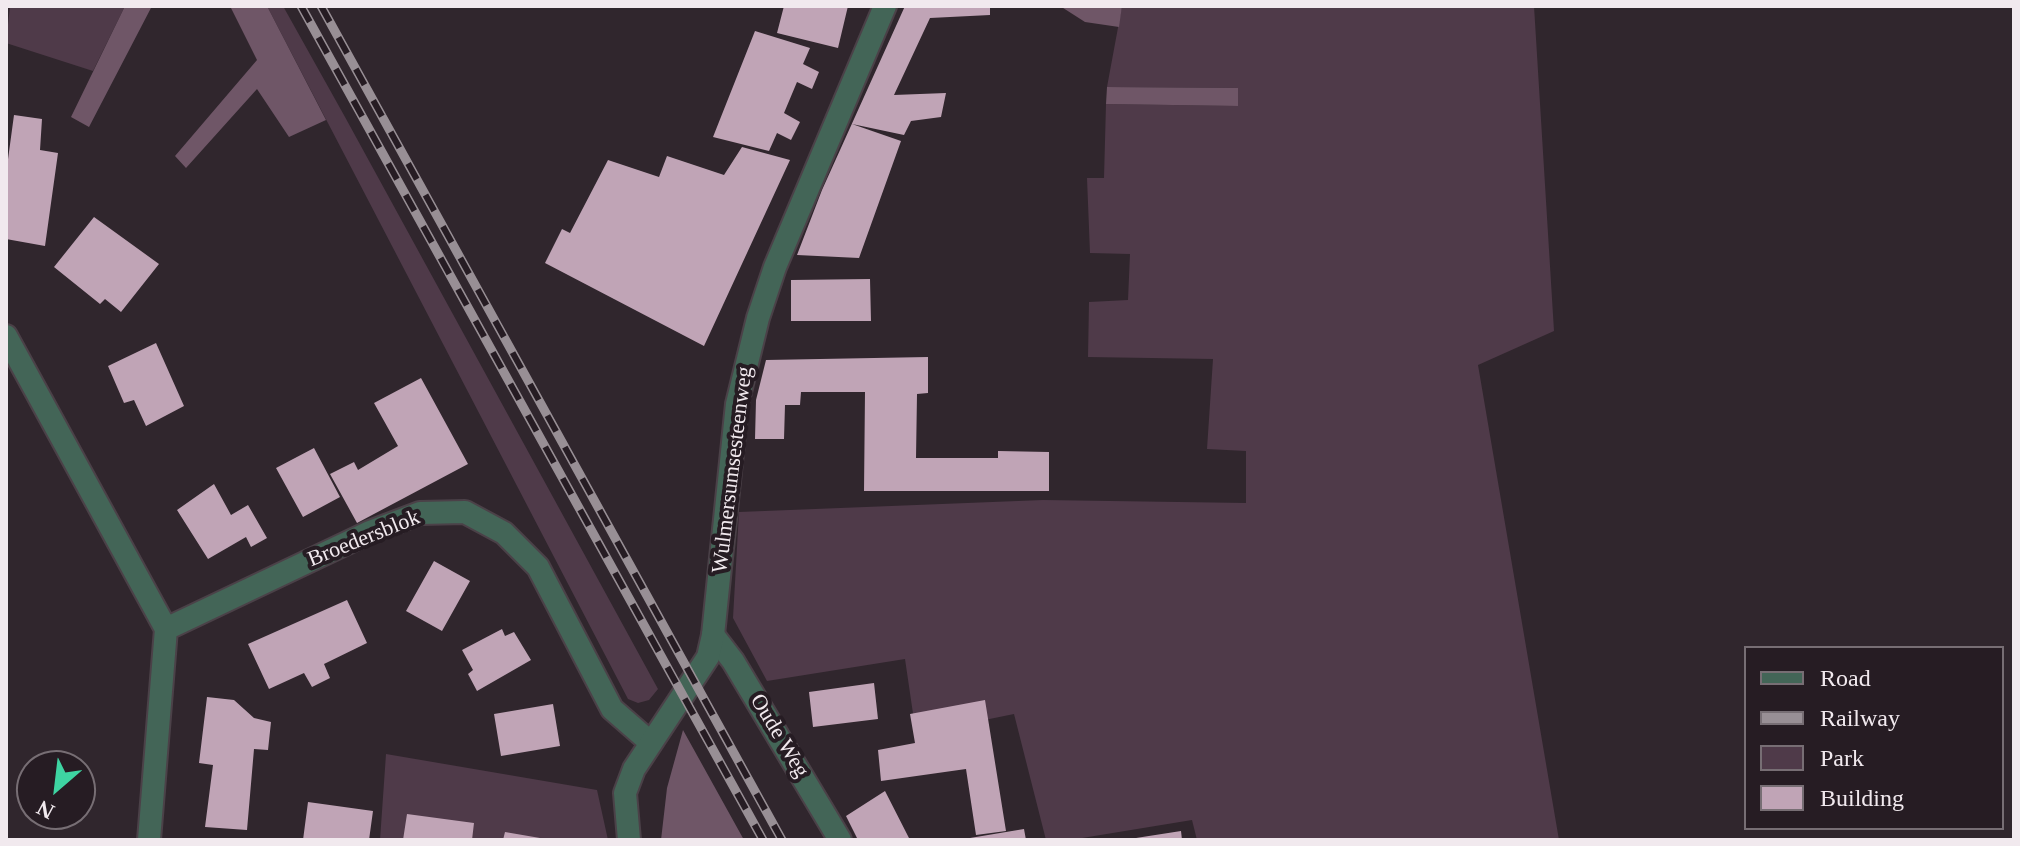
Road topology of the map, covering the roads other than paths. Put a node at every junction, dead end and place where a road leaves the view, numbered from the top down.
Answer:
1 (885, 6) edge
2 (6, 336) edge
3 (166, 629) junction
4 (713, 635) junction
5 (651, 743) junction
6 (149, 840) edge
7 (629, 840) edge
8 (840, 840) edge

1 - 4 street, Wulmersumsesteenweg
2 - 3 street
3 - 5 street, Broedersblok
3 - 6 street
4 - 5 street, Wulmersumsesteenweg
4 - 8 street, Oude Weg
5 - 7 street, Wulmersumsesteenweg

